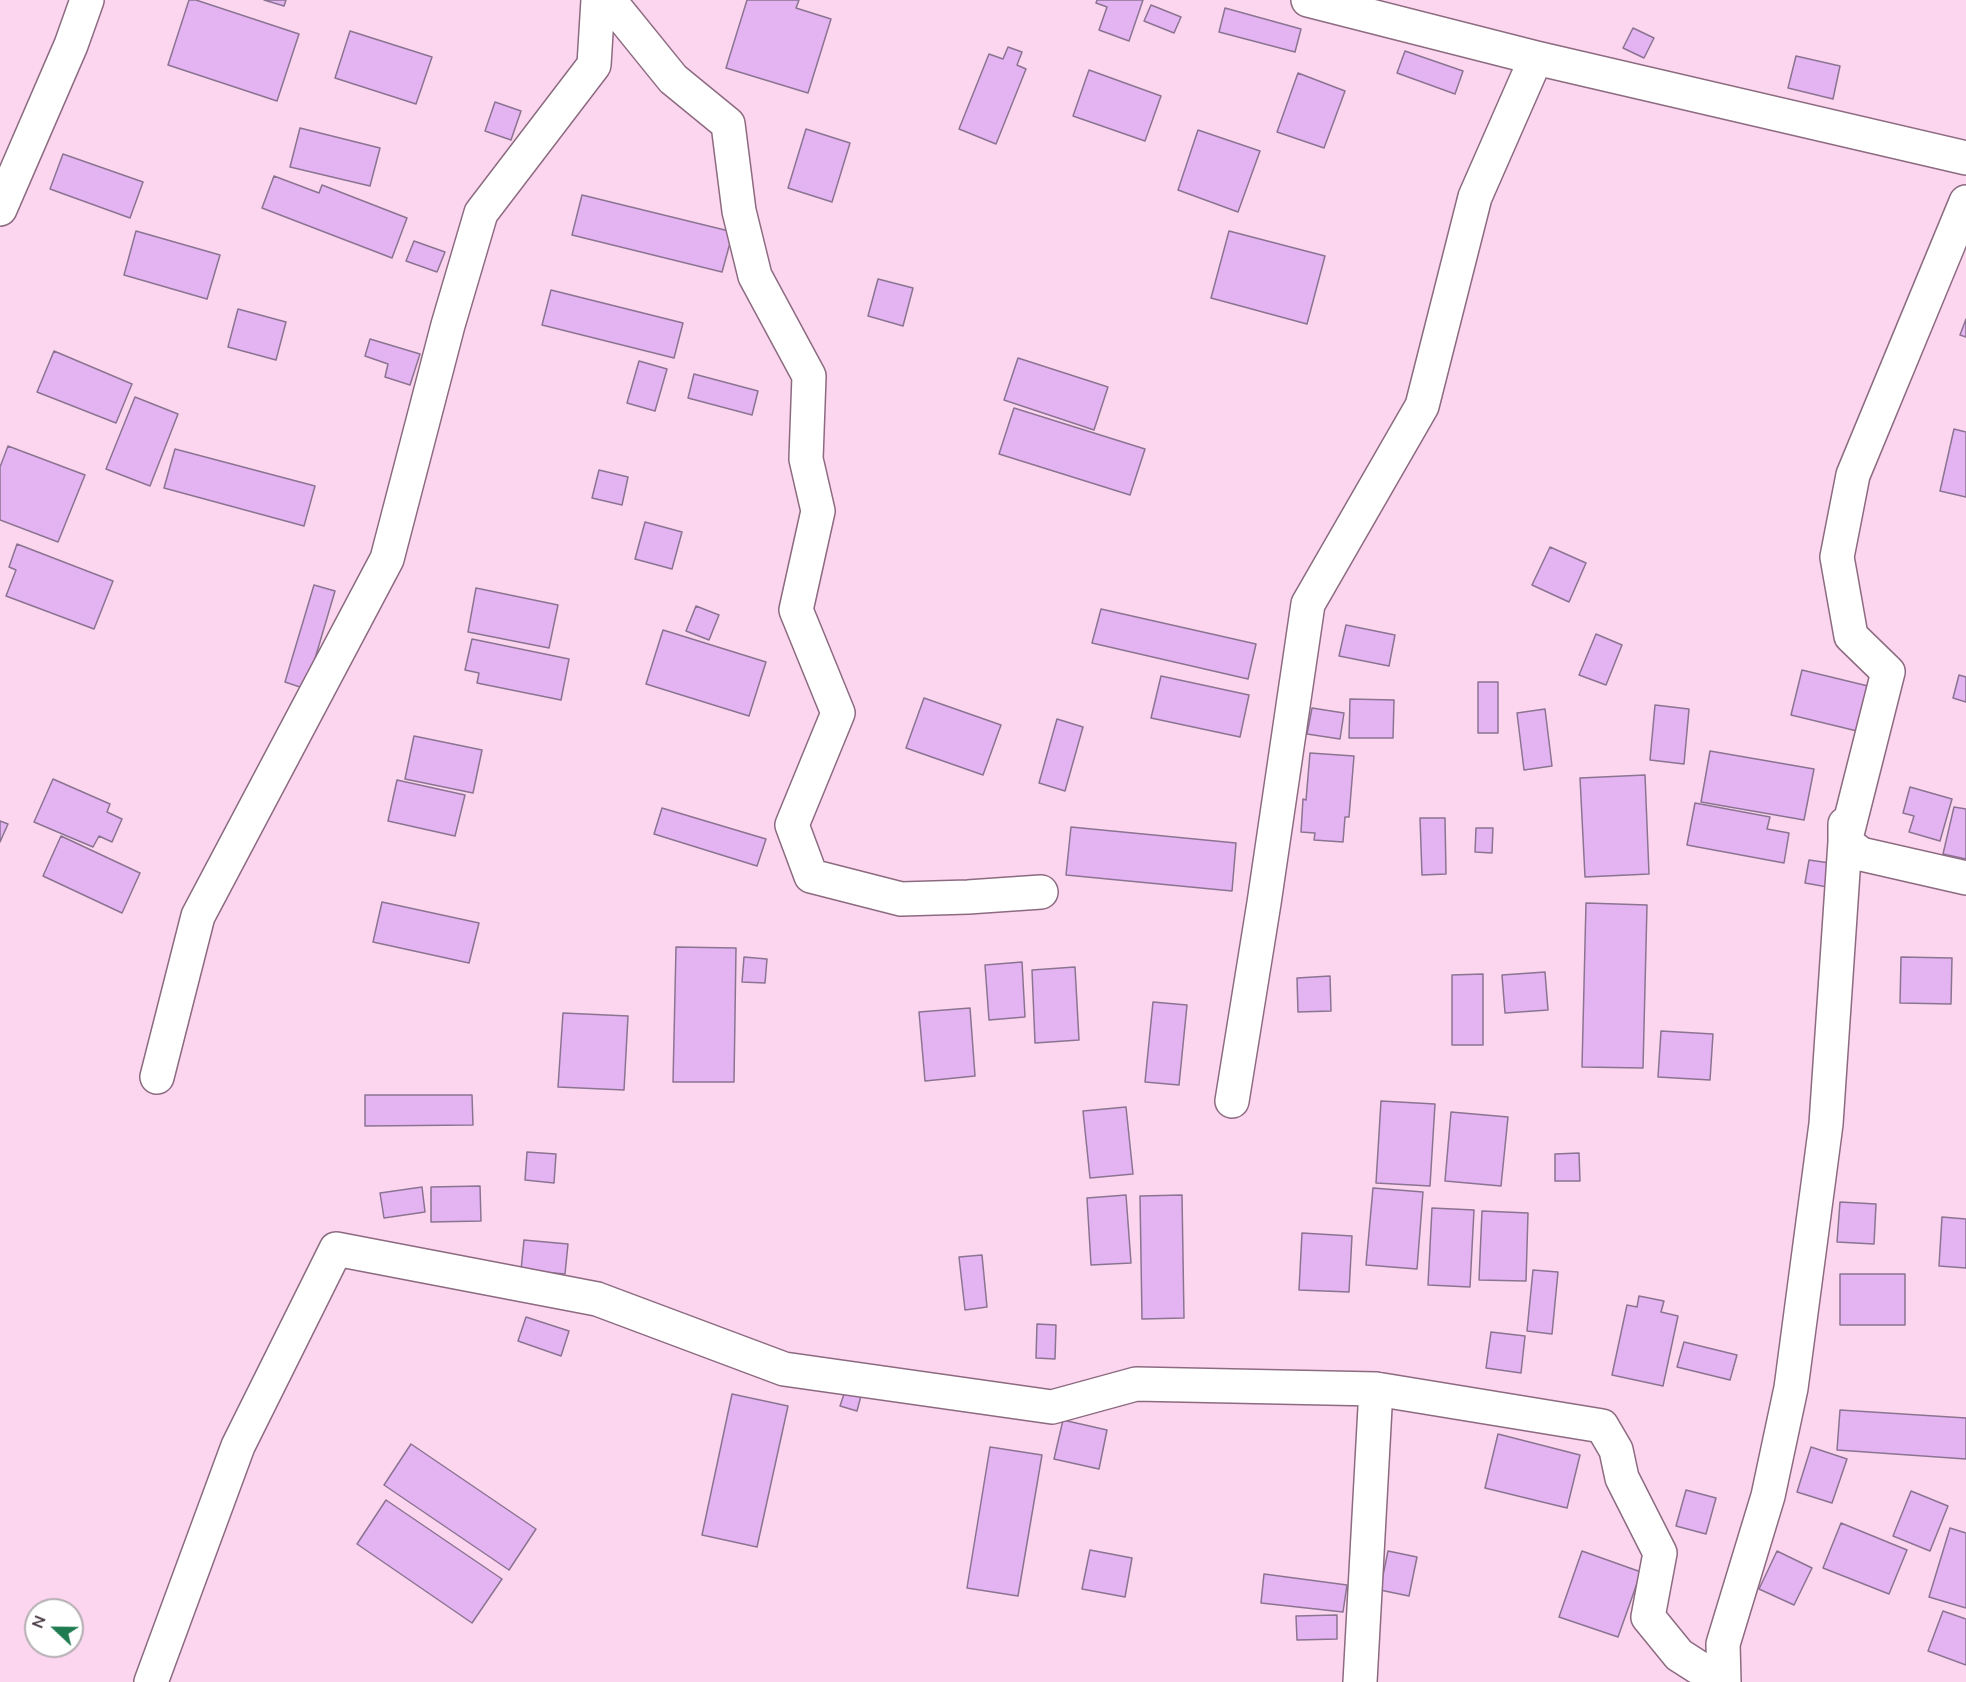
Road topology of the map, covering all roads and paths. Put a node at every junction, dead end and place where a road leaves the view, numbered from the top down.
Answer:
1 (87, 0) edge
2 (598, 0) edge
3 (609, 0) edge
4 (1308, 0) edge
5 (1536, 58) junction
6 (1966, 158) edge
7 (1966, 202) edge
8 (0, 209) edge
9 (1845, 781) dead end
10 (1845, 842) junction
11 (1966, 878) edge
12 (1041, 892) dead end
13 (157, 1077) dead end
14 (1232, 1101) dead end
15 (1376, 1389) junction
16 (150, 1682) edge
17 (1360, 1682) edge
18 (1722, 1682) edge

1 - 8 street
2 - 13 street
3 - 12 street
4 - 5 street
5 - 6 street
5 - 14 street
7 - 10 street
9 - 10 street
10 - 11 street
10 - 18 street
15 - 16 street
15 - 17 street
15 - 18 street

